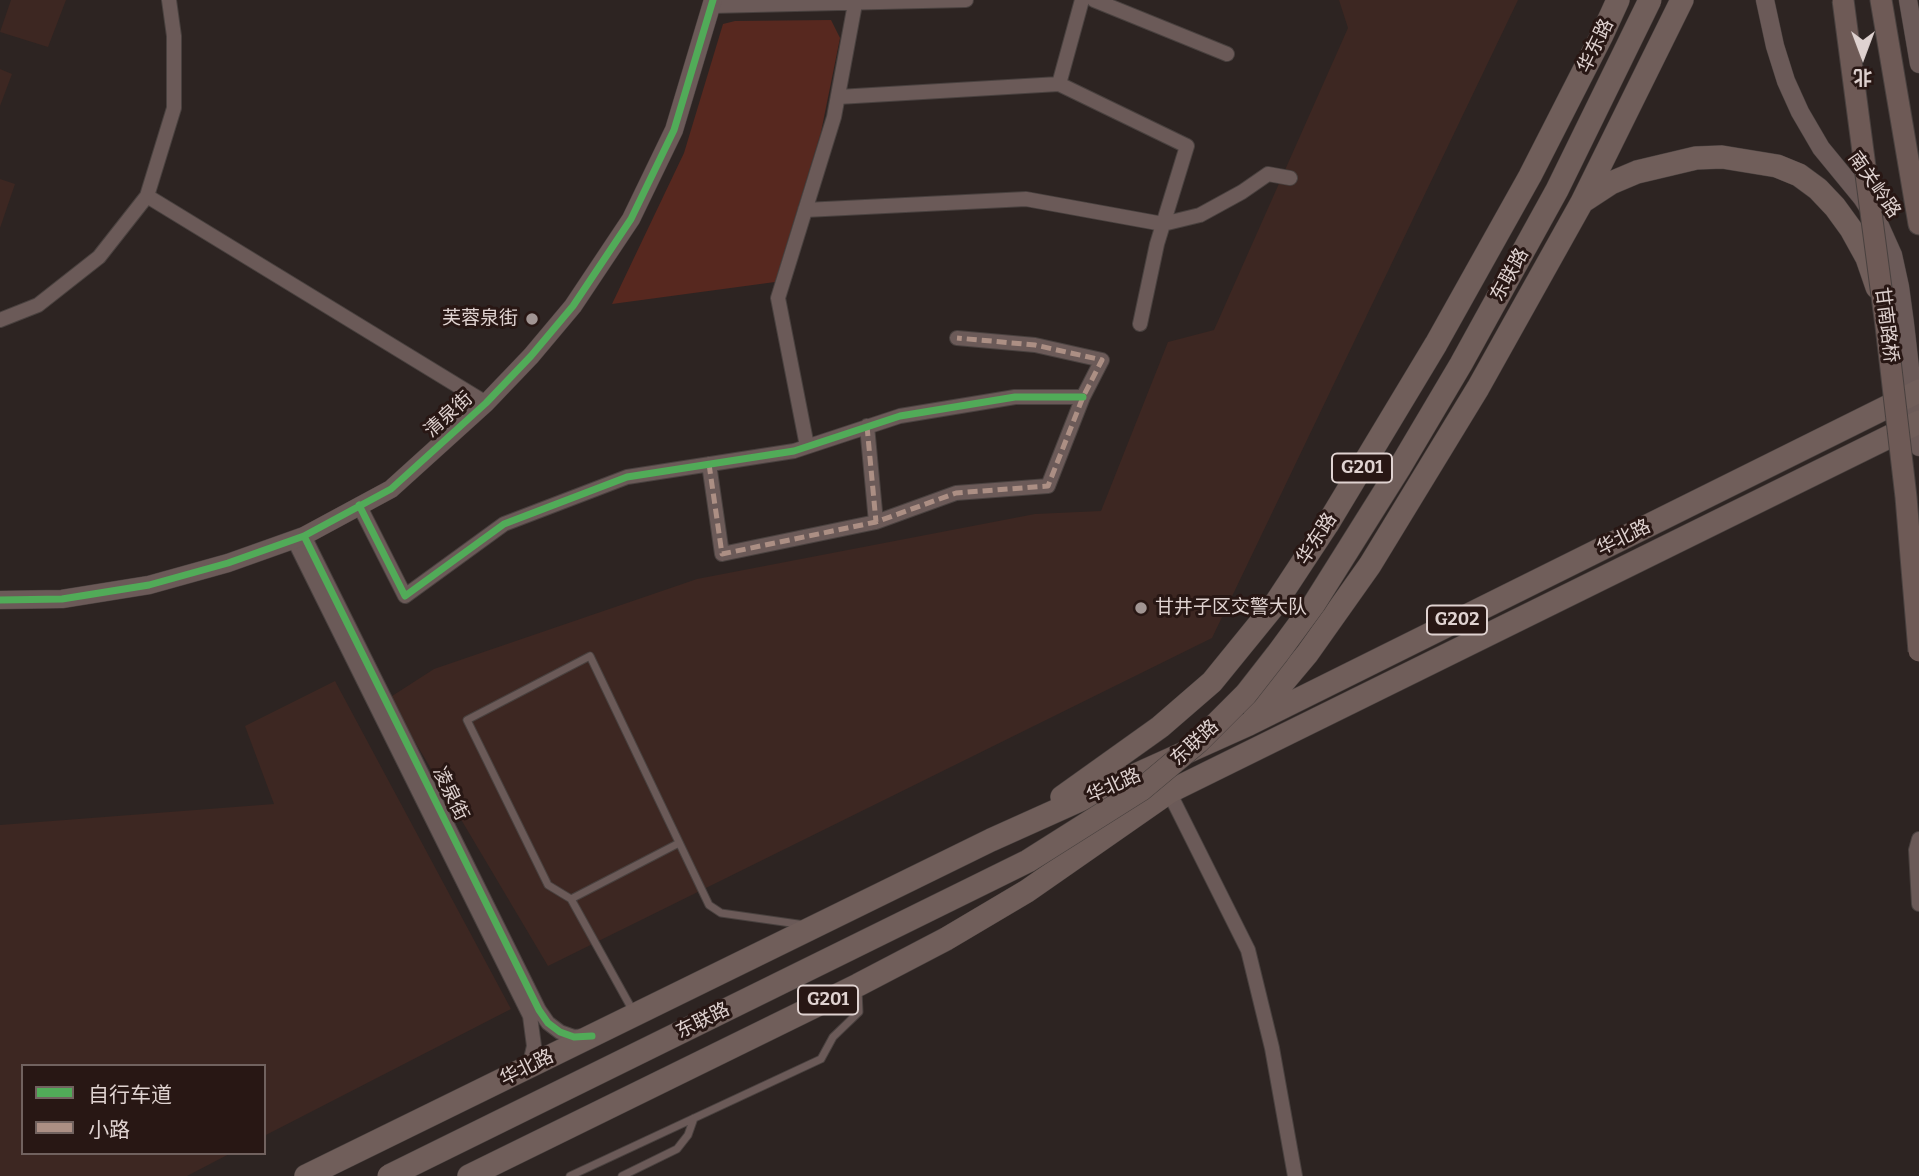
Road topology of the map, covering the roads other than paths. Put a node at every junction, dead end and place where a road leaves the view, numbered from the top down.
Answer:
1 (169, 0) edge
2 (966, 0) edge
3 (1082, 0) edge
4 (1094, 0) edge
5 (1618, 0) edge
6 (1650, 0) edge
7 (1682, 0) edge
8 (1765, 0) edge
9 (1843, 0) edge
10 (1881, 0) edge
11 (1908, 0) edge
12 (712, 3) edge
13 (855, 4) junction
14 (1227, 54) dead end
15 (1919, 64) edge
16 (1059, 84) junction
17 (838, 97) junction
18 (1290, 178) dead end
19 (147, 196) junction
20 (1582, 202) junction
21 (805, 210) junction
22 (1163, 224) junction
23 (1919, 224) edge
24 (0, 320) edge
25 (1140, 324) dead end
26 (1886, 326) junction
27 (957, 338) dead end
28 (1916, 392) edge
29 (1083, 397) junction
30 (485, 403) junction
31 (1918, 423) edge
32 (867, 426) junction
33 (807, 446) junction
34 (1919, 447) edge
35 (709, 464) junction
36 (359, 505) junction
37 (876, 522) junction
38 (299, 538) junction
39 (0, 600) edge
40 (1919, 651) edge
41 (1248, 724) junction
42 (1169, 792) junction
43 (1919, 839) edge
44 (991, 840) junction
45 (679, 844) junction
46 (571, 899) junction
47 (1919, 904) edge
48 (816, 926) junction
49 (858, 985) junction
50 (635, 1015) junction
51 (592, 1036) junction
52 (522, 1070) junction
53 (694, 1118) junction
54 (481, 1172) edge
55 (306, 1176) edge
56 (389, 1176) edge
57 (570, 1176) edge
58 (622, 1176) edge
59 (1295, 1176) edge

1 - 19 street
2 - 13 street
3 - 16 street
4 - 14 street
5 - 44 highway, 华东路 / G201
6 - 56 highway, 东联路, bridge
7 - 20 highway, G201
8 - 28 street, 南关岭路
9 - 26 main road, 甘南路桥, bridge
10 - 23 main road
11 - 15 street
12 - 13 street
12 - 30 street, 清泉街
13 - 17 street
16 - 17 street
16 - 22 street
17 - 21 street
18 - 22 street
19 - 24 street
19 - 30 street
20 - 26 highway, bridge
20 - 41 highway, G201
21 - 22 street
21 - 33 street
22 - 25 street
26 - 40 main road, 甘南路桥, bridge
27 - 29 street
28 - 31 street, 南关岭路
28 - 41 highway, 华北路 / G202
29 - 32 street
29 - 37 street
30 - 36 street, 清泉街
31 - 34 street, 南关岭路
31 - 42 highway, 华北路 / G202
32 - 33 street
32 - 37 street
33 - 35 street
35 - 36 street
35 - 37 street
36 - 38 street, 清泉街
38 - 39 street, 清泉街
38 - 51 street, 凌泉街
38 - 52 street, 凌泉街
41 - 44 highway, 华北路 / G202
42 - 49 highway, 华北路 / G201
42 - 59 street
43 - 47 street
44 - 48 highway, 华北路 / G201
45 - 46 lane
45 - 46 lane
45 - 48 lane
46 - 50 lane
48 - 50 highway, 华北路 / G201
49 - 53 lane
49 - 54 highway, 华北路 / G201
50 - 51 highway, 华北路 / G201
51 - 52 highway, 华北路 / G201
52 - 55 highway, 华北路 / G201
53 - 57 lane
53 - 58 lane

